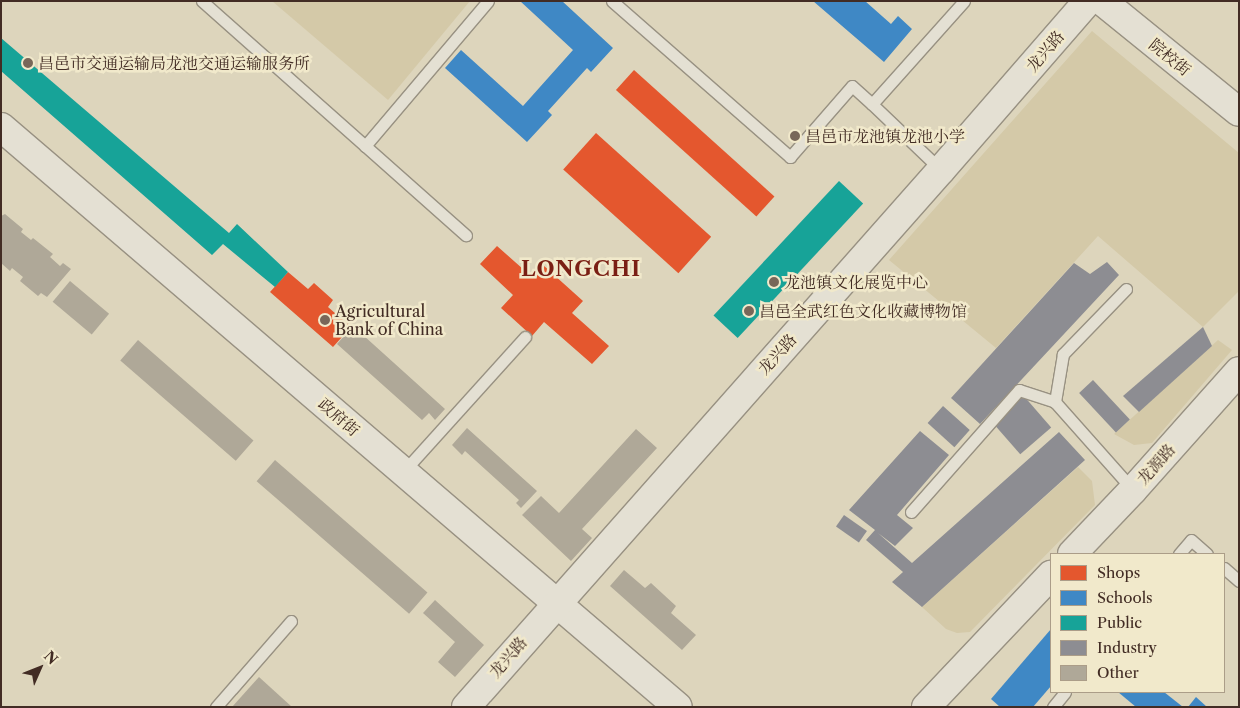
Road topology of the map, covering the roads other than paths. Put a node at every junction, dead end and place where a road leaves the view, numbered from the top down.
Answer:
1 (202, 1) edge
2 (488, 1) edge
3 (612, 1) edge
4 (964, 1) edge
5 (1088, 1) edge
6 (1102, 1) edge
7 (872, 104) junction
8 (1239, 112) edge
9 (1, 127) edge
10 (365, 146) junction
11 (941, 170) junction
12 (466, 235) dead end
13 (1126, 289) dead end
14 (525, 337) dead end
15 (1239, 371) edge
16 (1055, 402) junction
17 (403, 472) junction
18 (1133, 490) junction
19 (911, 512) dead end
20 (1073, 553) edge
21 (1180, 553) edge
22 (1206, 553) edge
23 (1225, 569) edge
24 (1050, 576) edge
25 (1239, 580) edge
26 (556, 603) junction
27 (291, 621) dead end
28 (1064, 693) edge
29 (216, 707) edge
30 (466, 707) edge
31 (678, 707) edge
32 (926, 707) edge
33 (1053, 707) edge

1 - 10 lane
2 - 10 lane
3 - 7 lane
4 - 7 lane
5 - 11 street, 龙兴路
6 - 8 street, 院校街
7 - 11 lane
9 - 17 street, 政府街
10 - 12 lane
11 - 26 street, 龙兴路
13 - 16 lane
14 - 17 lane
15 - 18 street, 龙源路
16 - 18 lane
16 - 19 lane
17 - 26 street, 政府街
18 - 20 street, 龙源路
21 - 22 lane
23 - 25 lane
24 - 32 street
26 - 30 street, 龙兴路
26 - 31 street, 政府街
27 - 29 lane
28 - 33 lane

